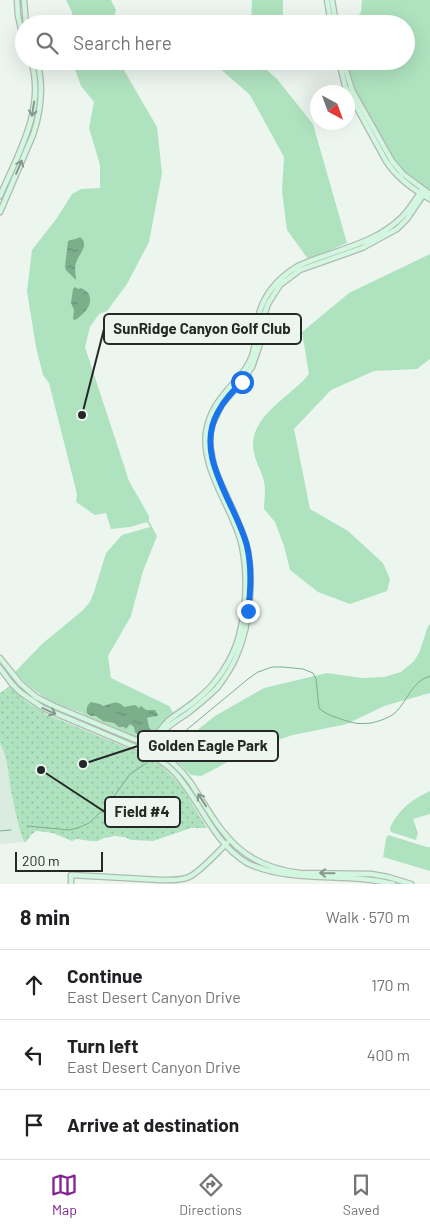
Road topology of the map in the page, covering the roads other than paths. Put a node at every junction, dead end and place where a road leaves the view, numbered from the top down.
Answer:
1 (17, 0) edge
2 (24, 0) edge
3 (327, 0) edge
4 (332, 0) edge
5 (18, 15) edge
6 (25, 15) edge
7 (330, 15) edge
8 (334, 15) edge
9 (33, 70) edge
10 (39, 70) edge
11 (341, 70) edge
12 (346, 70) edge
13 (424, 192) edge
14 (0, 196) edge
15 (430, 199) edge
16 (0, 212) edge
17 (0, 658) edge
18 (0, 668) edge
19 (150, 747) junction
20 (147, 752) junction
21 (230, 840) junction
22 (225, 845) junction
23 (310, 873) junction
24 (286, 878) junction
25 (71, 884) edge
26 (393, 884) edge
27 (411, 884) edge

1 - 5 street
2 - 6 street
3 - 7 street
4 - 8 street
9 -> 14 street
16 -> 10 street
11 - 13 street
12 - 13 street
13 - 15 street
13 - 19 street
17 - 19 street
18 -> 20 street
19 - 20 street
21 -> 19 street
20 - 22 street
21 - 22 street
21 - 23 street
22 - 24 street
22 - 25 street
23 - 24 street
27 -> 23 street
24 - 26 street

